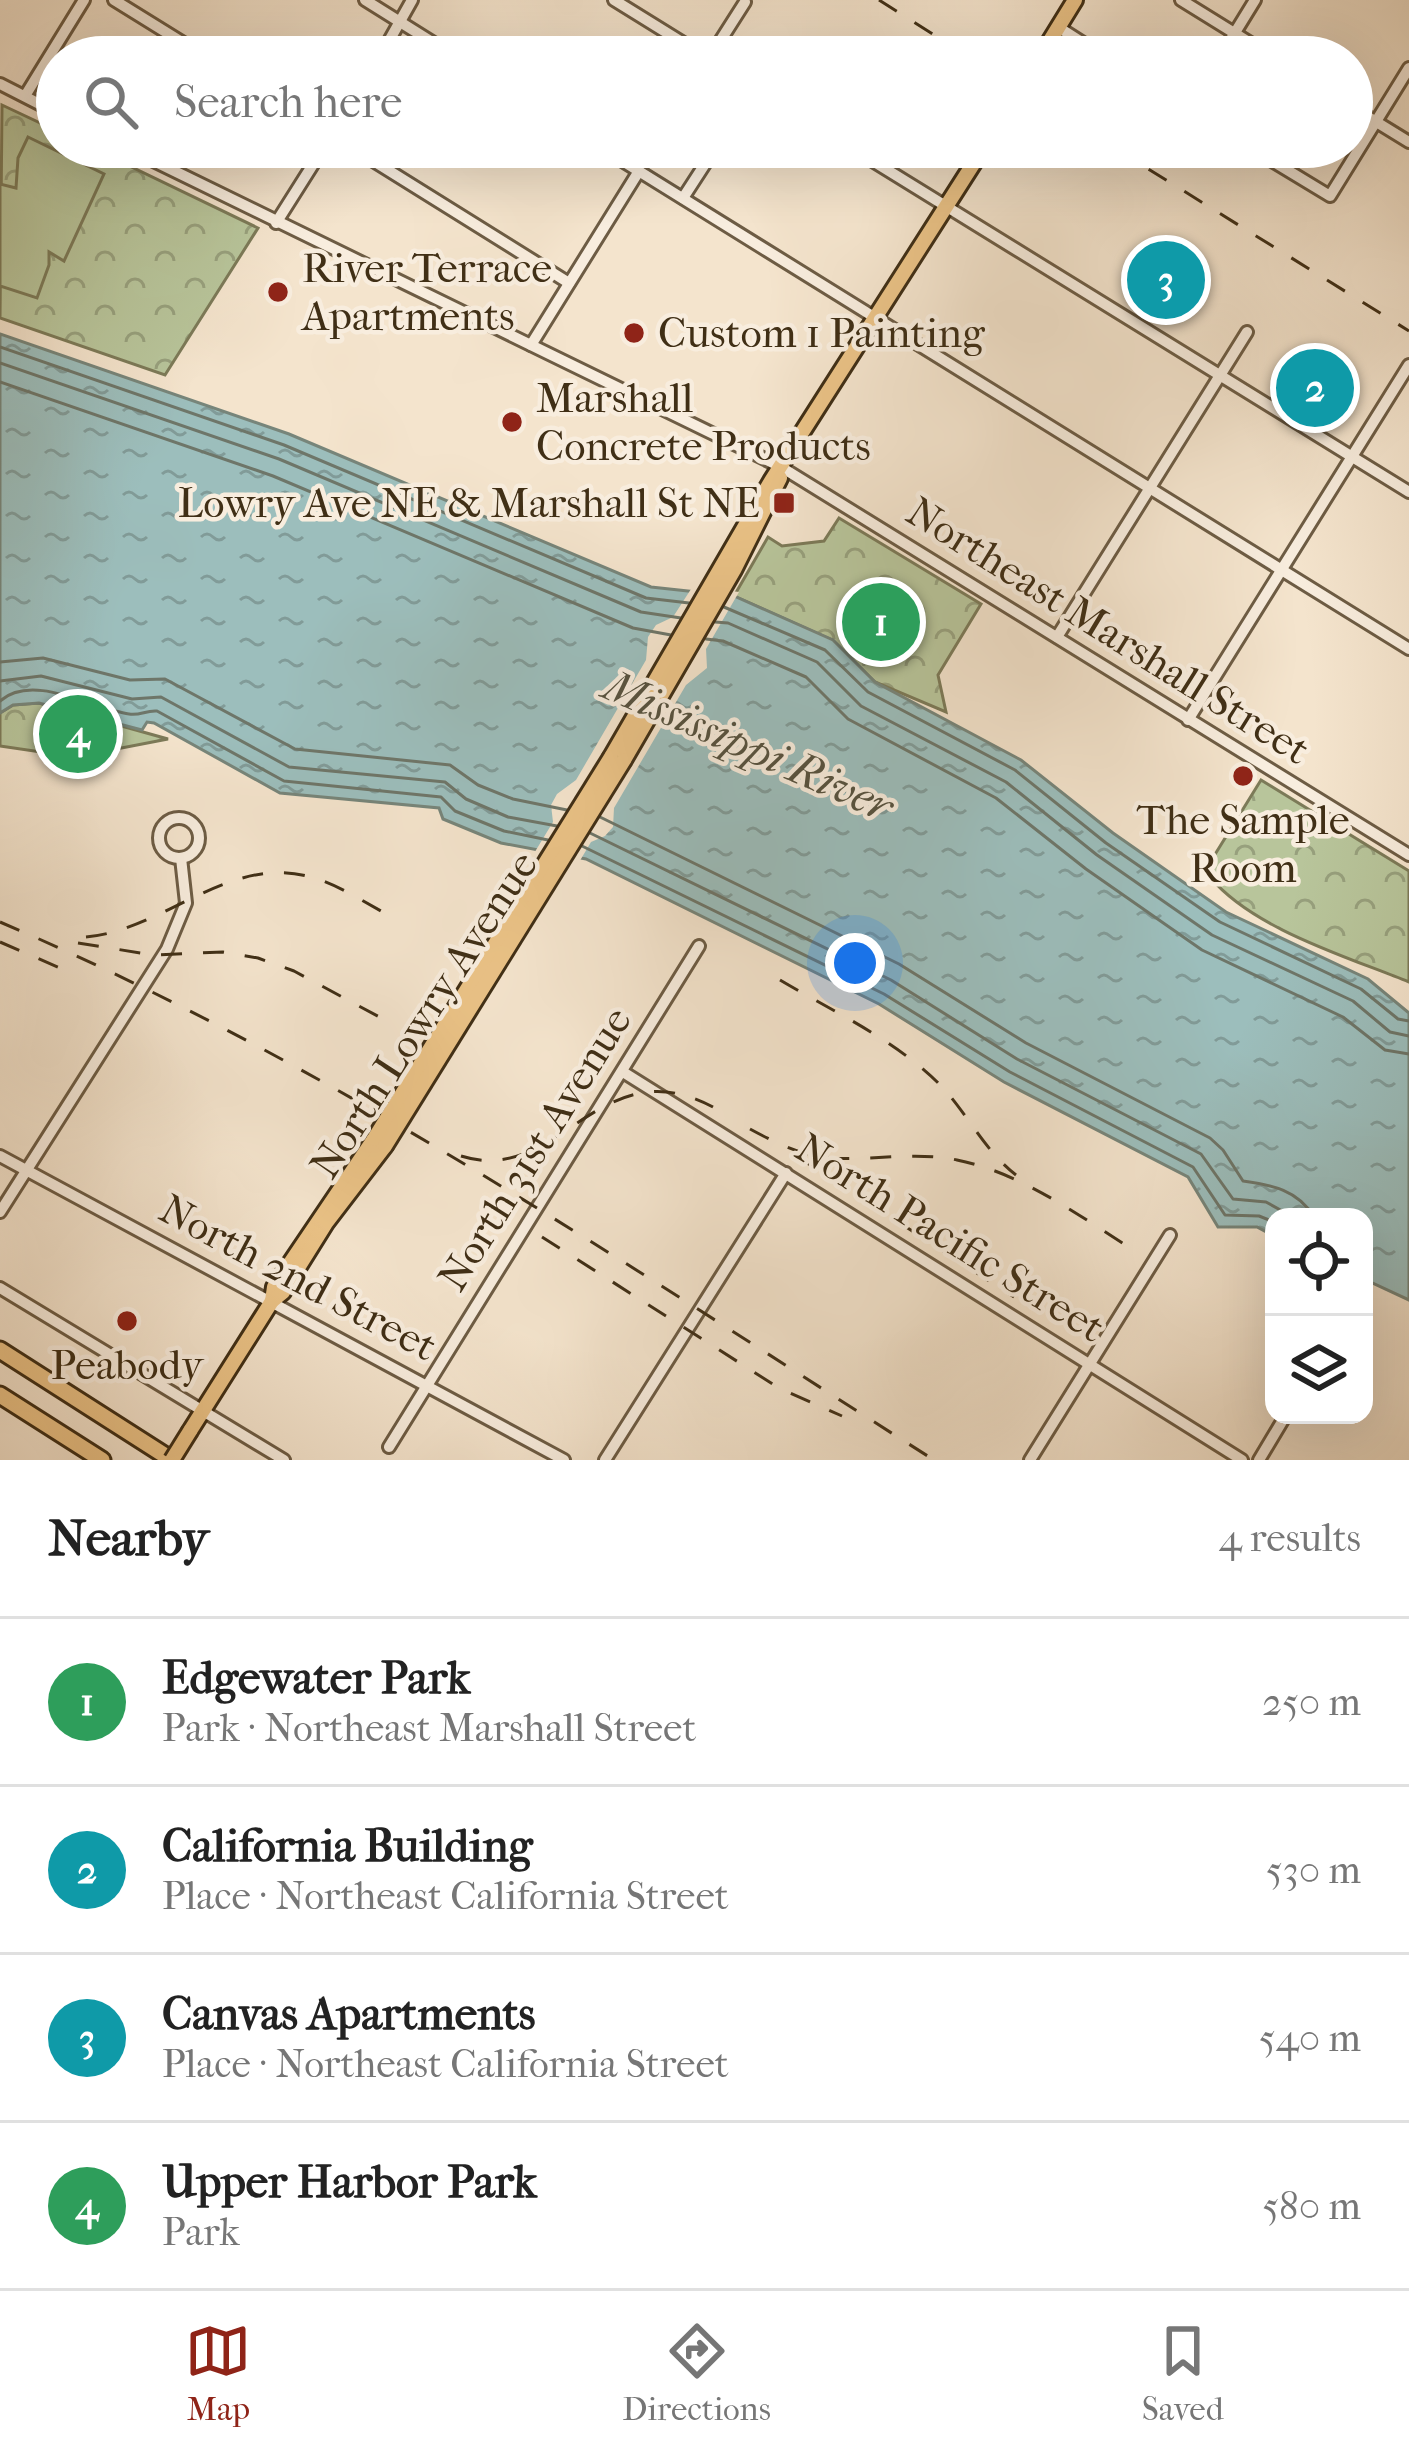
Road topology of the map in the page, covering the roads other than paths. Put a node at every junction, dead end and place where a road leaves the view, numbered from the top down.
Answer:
1 (84, 0) edge
2 (114, 0) edge
3 (365, 0) edge
4 (412, 0) edge
5 (614, 0) edge
6 (1075, 0) edge
7 (1181, 0) edge
8 (1255, 0) edge
9 (745, 2) edge
10 (399, 21) junction
11 (1058, 27) junction
12 (1235, 32) junction
13 (62, 36) edge
14 (172, 36) edge
15 (391, 36) edge
16 (423, 36) edge
17 (673, 36) edge
18 (722, 36) edge
19 (1053, 36) edge
20 (1072, 36) edge
21 (1233, 36) edge
22 (1241, 36) edge
23 (1409, 68) edge
24 (36, 78) edge
25 (0, 84) edge
26 (25, 96) junction
27 (36, 102) edge
28 (1373, 120) edge
29 (1376, 122) junction
30 (1373, 127) edge
31 (1409, 142) edge
32 (167, 168) edge
33 (311, 168) edge
34 (385, 168) edge
35 (634, 168) edge
36 (702, 168) edge
37 (886, 168) edge
38 (970, 168) edge
39 (1284, 168) edge
40 (1347, 168) edge
41 (639, 171) junction
42 (683, 198) junction
43 (947, 204) junction
44 (277, 223) junction
45 (569, 283) junction
46 (877, 317) junction
47 (1247, 332) dead end
48 (531, 345) junction
49 (1409, 365) edge
50 (1220, 376) junction
51 (1351, 456) junction
52 (781, 467) junction
53 (1149, 488) junction
54 (1409, 492) edge
55 (1281, 569) junction
56 (1058, 637) junction
57 (1409, 649) edge
58 (1188, 720) junction
59 (1409, 855) edge
60 (181, 858) dead end
61 (699, 946) dead end
62 (623, 1072) junction
63 (0, 1156) edge
64 (27, 1171) junction
65 (786, 1173) junction
66 (0, 1212) edge
67 (1170, 1235) dead end
68 (0, 1288) edge
69 (272, 1301) junction
70 (0, 1350) edge
71 (1088, 1364) junction
72 (427, 1385) junction
73 (0, 1395) edge
74 (204, 1410) junction
75 (1280, 1424) edge
76 (388, 1448) dead end
77 (102, 1460) edge
78 (172, 1460) edge
79 (284, 1460) edge
80 (564, 1460) edge
81 (605, 1460) edge
82 (1030, 1460) edge
83 (1242, 1460) edge
84 (1258, 1460) edge

1 - 13 street
2 - 14 street
3 - 10 street
4 - 10 street
5 - 17 street
6 - 11 main road
7 - 12 street
8 - 12 street
9 - 18 street
10 - 15 street
10 - 16 street
11 - 19 main road
11 - 20 street
12 - 21 street
12 - 22 street
23 - 29 street
24 - 26 street
25 - 26 street
26 - 27 street
28 - 29 street
29 - 30 street
29 - 31 street
32 - 44 street, Northeast Marshall Street
33 - 44 street
34 - 45 street
35 - 41 street
36 - 42 street
37 - 43 street
38 - 43 main road, North Lowry Avenue
39 - 40 street
41 - 42 street
41 - 45 street
42 - 46 street
43 - 46 main road, North Lowry Avenue
43 - 50 street
44 - 48 street, Northeast Marshall Street
45 - 48 street
46 - 52 main road, North Lowry Avenue
46 - 53 street
47 - 50 street
48 - 52 street, Northeast Marshall Street
49 - 51 street
50 - 51 street
50 - 53 street
51 - 54 street
51 - 55 street
52 - 56 street, Northeast Marshall Street
52 - 69 main road, North Lowry Avenue, bridge
53 - 55 street
53 - 56 street
55 - 57 street
55 - 58 street
56 - 58 street, Northeast Marshall Street
58 - 59 street, Northeast Marshall Street
60 - 64 street
61 - 62 street, North 31st Avenue
62 - 65 street, North Pacific Street
62 - 72 street, North 31st Avenue
63 - 64 street, North 2nd Street
64 - 66 street
64 - 69 street, North 2nd Street
65 - 71 street, North Pacific Street
65 - 81 street
67 - 71 street
68 - 74 street
69 - 72 street, North 2nd Street
69 - 74 main road, North Lowry Avenue
70 - 78 highway
71 - 82 street
71 - 83 street, North Pacific Street
72 - 76 street, North 31st Avenue
72 - 80 street, North 2nd Street
73 - 77 highway
74 - 78 main road, North Lowry Avenue, bridge
74 - 79 street
75 - 84 street

